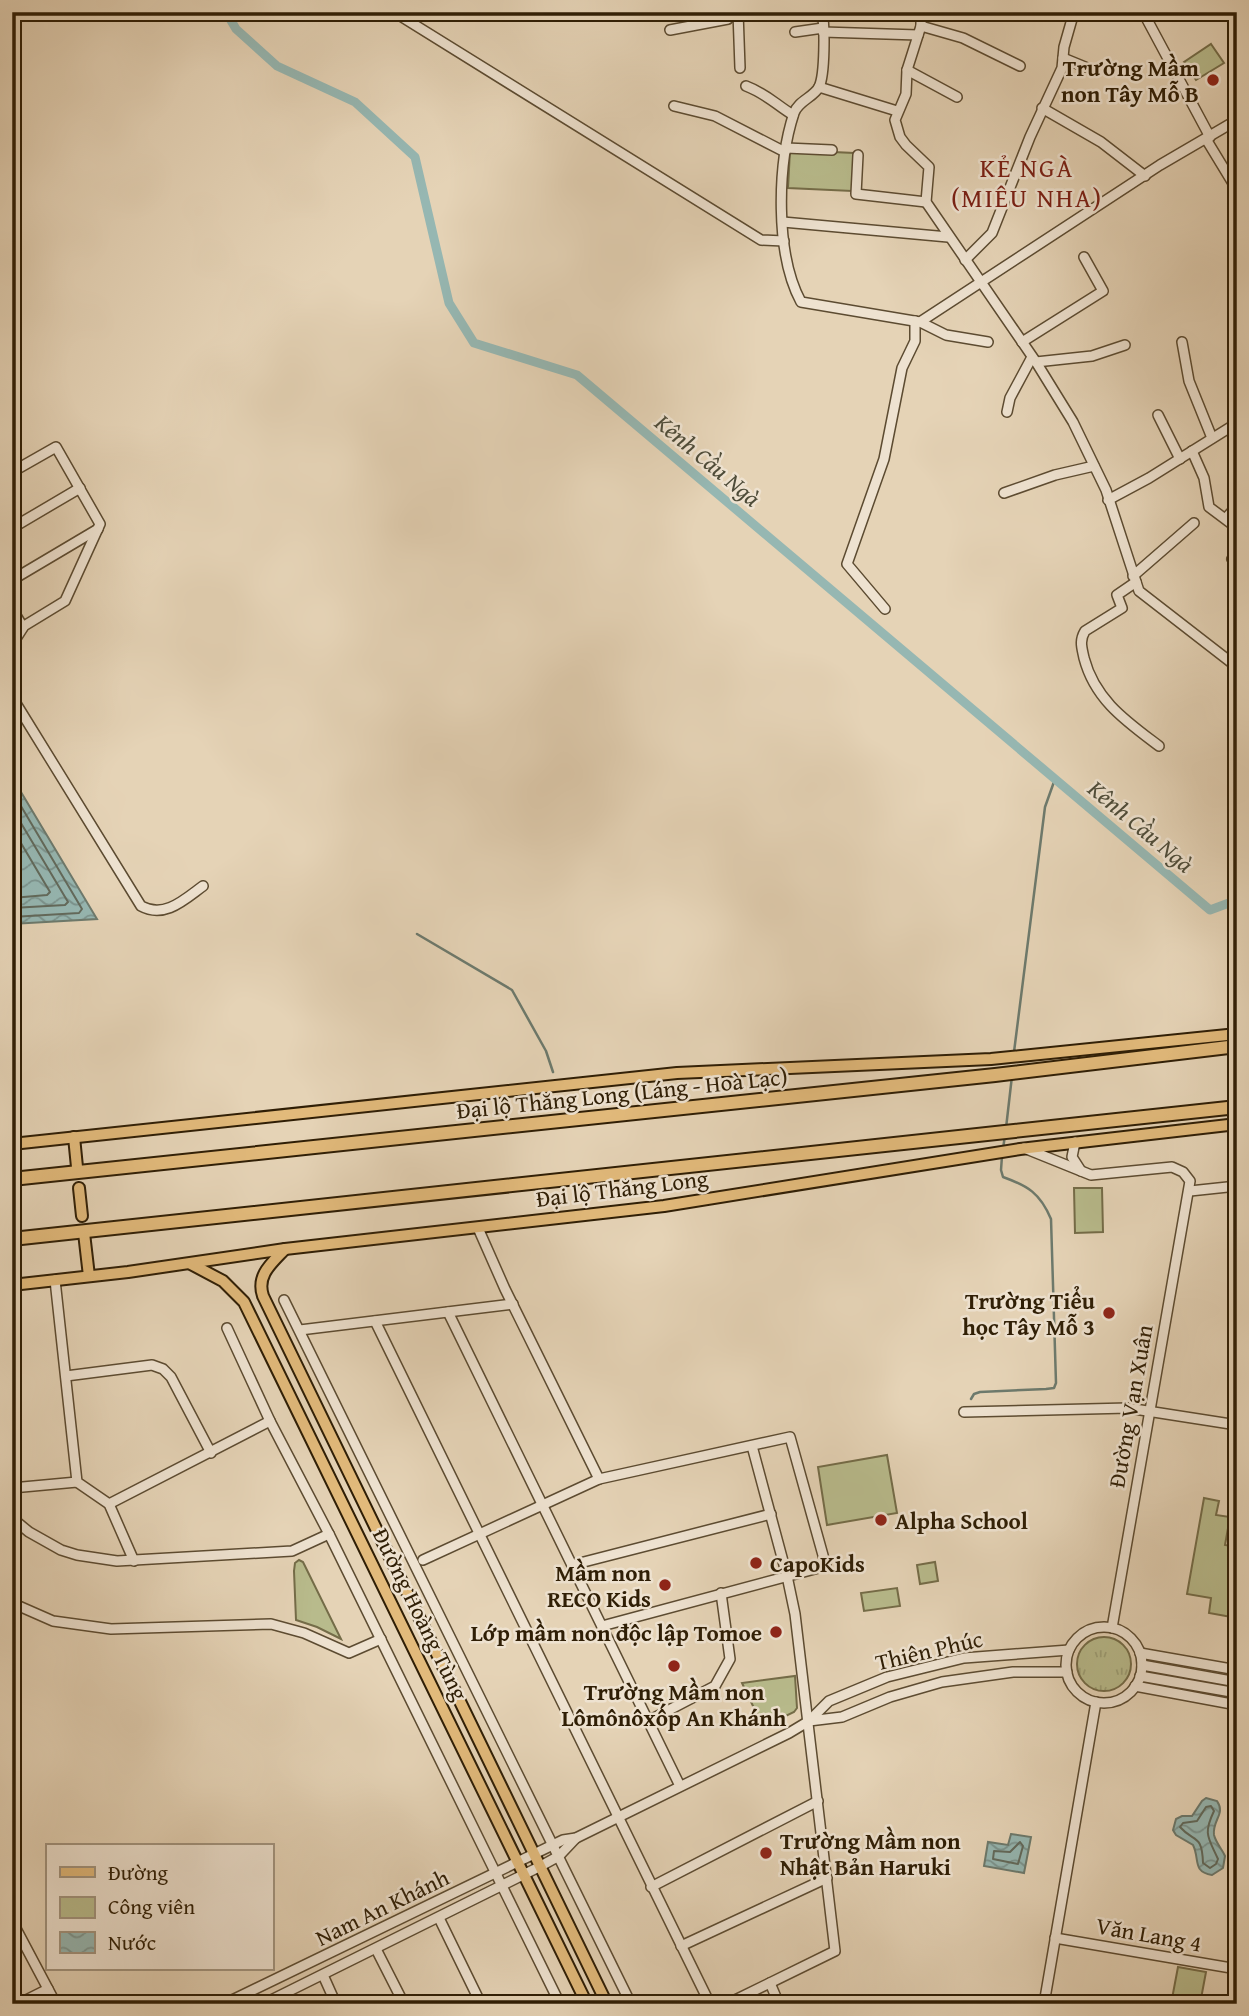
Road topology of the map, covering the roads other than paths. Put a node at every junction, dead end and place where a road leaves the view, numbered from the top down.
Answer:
1 (394, 12) edge
2 (730, 12) edge
3 (738, 12) edge
4 (822, 12) edge
5 (921, 12) edge
6 (1074, 12) edge
7 (1143, 12) edge
8 (670, 30) dead end
9 (823, 30) junction
10 (919, 31) junction
11 (794, 32) dead end
12 (1063, 58) junction
13 (1020, 66) dead end
14 (1085, 67) dead end
15 (740, 68) dead end
16 (906, 70) junction
17 (746, 86) dead end
18 (819, 87) junction
19 (957, 97) dead end
20 (674, 106) dead end
21 (1042, 108) junction
22 (897, 111) junction
23 (793, 115) junction
24 (1237, 120) edge
25 (1208, 138) junction
26 (785, 150) junction
27 (832, 150) dead end
28 (858, 155) dead end
29 (1145, 176) junction
30 (1237, 190) edge
31 (926, 202) junction
32 (783, 222) junction
33 (948, 237) junction
34 (784, 241) junction
35 (1084, 257) dead end
36 (965, 260) junction
37 (980, 283) junction
38 (917, 321) junction
39 (988, 342) dead end
40 (1022, 342) junction
41 (1182, 342) dead end
42 (1125, 345) dead end
43 (1034, 360) junction
44 (1007, 412) dead end
45 (1158, 415) dead end
46 (1237, 423) edge
47 (1212, 438) junction
48 (1192, 451) junction
49 (1180, 459) junction
50 (1094, 466) junction
51 (12, 472) edge
52 (80, 488) junction
53 (1004, 493) dead end
54 (1108, 500) junction
55 (1237, 506) edge
56 (1226, 518) junction
57 (1194, 523) dead end
58 (12, 528) edge
59 (98, 528) junction
60 (1237, 528) edge
61 (1237, 552) edge
62 (1237, 565) edge
63 (1135, 579) junction
64 (12, 580) edge
65 (12, 609) edge
66 (885, 609) dead end
67 (23, 627) junction
68 (15, 640) dead end
69 (1237, 667) edge
70 (12, 698) edge
71 (1159, 746) dead end
72 (203, 886) dead end
73 (1237, 1034) edge
74 (1237, 1046) edge
75 (1237, 1107) edge
76 (1237, 1124) edge
77 (74, 1137) junction
78 (1075, 1142) junction
79 (12, 1144) edge
80 (1022, 1148) junction
81 (77, 1167) dead end
82 (1082, 1172) junction
83 (12, 1179) edge
84 (1237, 1185) edge
85 (79, 1188) dead end
86 (1190, 1191) junction
87 (82, 1216) dead end
88 (478, 1228) junction
89 (84, 1233) dead end
90 (12, 1238) edge
91 (285, 1249) junction
92 (191, 1264) junction
93 (89, 1276) junction
94 (55, 1280) junction
95 (12, 1285) edge
96 (284, 1300) dead end
97 (513, 1304) junction
98 (448, 1312) junction
99 (375, 1321) junction
100 (228, 1328) dead end
101 (300, 1330) junction
102 (66, 1376) junction
103 (1149, 1409) junction
104 (964, 1412) dead end
105 (270, 1421) junction
106 (1237, 1424) edge
107 (752, 1446) junction
108 (211, 1453) junction
109 (599, 1479) junction
110 (77, 1482) junction
111 (12, 1488) edge
112 (109, 1504) junction
113 (542, 1505) junction
114 (771, 1514) junction
115 (12, 1518) edge
116 (329, 1534) junction
117 (479, 1535) junction
118 (423, 1560) dead end
119 (134, 1561) junction
120 (572, 1565) junction
121 (787, 1576) junction
122 (721, 1593) junction
123 (12, 1603) edge
124 (602, 1626) junction
125 (1112, 1628) junction
126 (381, 1639) junction
127 (1069, 1650) junction
128 (1140, 1653) junction
129 (1142, 1665) junction
130 (1237, 1670) edge
131 (1067, 1672) junction
132 (1138, 1681) junction
133 (1237, 1682) edge
134 (1237, 1693) edge
135 (1096, 1702) junction
136 (1237, 1705) edge
137 (648, 1721) junction
138 (809, 1721) junction
139 (680, 1786) junction
140 (818, 1801) junction
141 (617, 1817) junction
142 (576, 1838) junction
143 (554, 1845) junction
144 (534, 1855) junction
145 (559, 1856) junction
146 (519, 1863) junction
147 (539, 1867) junction
148 (496, 1874) junction
149 (525, 1874) junction
150 (827, 1878) junction
151 (503, 1886) junction
152 (651, 1887) junction
153 (439, 1918) junction
154 (397, 1921) junction
155 (12, 1922) edge
156 (404, 1935) junction
157 (1055, 1938) junction
158 (681, 1946) junction
159 (376, 1949) junction
160 (1237, 1969) edge
161 (323, 1975) junction
162 (769, 1983) junction
163 (48, 1989) junction
164 (18, 2004) edge
165 (56, 2004) edge
166 (224, 2004) edge
167 (263, 2004) edge
168 (336, 2004) edge
169 (404, 2004) edge
170 (481, 2004) edge
171 (560, 2004) edge
172 (587, 2004) edge
173 (607, 2004) edge
174 (631, 2004) edge
175 (710, 2004) edge
176 (727, 2004) edge
177 (779, 2004) edge
178 (1044, 2004) edge

1 - 34 street
2 - 8 street
3 - 15 street
4 - 9 street
5 - 10 street
6 - 12 street
7 - 25 street
9 - 10 street
9 - 11 street
9 - 18 street
10 - 13 street
10 - 16 street
12 - 14 street
12 - 21 street
16 - 19 street
16 - 22 street
17 - 23 street
18 - 22 street
18 - 23 street
20 - 26 street
21 - 29 street
21 - 36 street
22 - 31 street
23 - 26 street
24 - 25 street
25 - 29 street
25 - 30 street
26 - 27 street
26 - 32 street
28 - 31 street
29 - 37 street
31 - 33 street
32 - 33 street
32 - 34 street
33 - 36 street
34 - 38 street
35 - 40 street
36 - 37 street
37 - 38 street
37 - 40 street
38 - 39 street
38 - 66 street
40 - 43 street
41 - 47 street
42 - 43 street
43 - 44 street
43 - 50 street
45 - 49 street
46 - 47 street
47 - 48 street
48 - 49 street
48 - 56 street
49 - 54 street
50 - 53 street
50 - 54 street
51 - 52 street
52 - 58 street
52 - 59 street
54 - 63 street
55 - 56 street
56 - 60 street
57 - 63 street
59 - 64 street
59 - 67 street
61 - 62 street
63 - 69 street
63 - 71 street
65 - 67 street
67 - 68 street
70 - 72 street
73 - 77 main road
74 - 83 highway, Đại lộ Thăng Long (Láng - Hoà Lạc)
75 - 90 highway
76 - 78 main road, Đại lộ Thăng Long
77 - 79 main road
77 - 81 main road
78 - 80 main road, Đại lộ Thăng Long
78 - 82 street
80 - 82 street
80 - 88 main road, Đại lộ Thăng Long
82 - 86 street
84 - 86 street
85 - 87 main road
86 - 103 street, Đường Vạn Xuân
88 - 91 main road, Đại lộ Thăng Long
88 - 97 street
89 - 93 main road
91 - 92 main road, Đại lộ Thăng Long
91 - 144 main road, Đường Hoàng Tùng
92 - 93 main road, Đại lộ Thăng Long
92 - 146 main road, Đường Hoàng Tùng
93 - 94 main road, Đại lộ Thăng Long
94 - 95 main road, Đại lộ Thăng Long
94 - 102 street
96 - 101 street
97 - 98 street
97 - 109 street
98 - 99 street
98 - 113 street
99 - 101 street
99 - 117 street
100 - 105 street
101 - 143 street
102 - 108 street
102 - 110 street
103 - 104 street
103 - 106 street
103 - 125 street, Đường Vạn Xuân
105 - 108 street
105 - 116 street
107 - 109 street
107 - 114 street
107 - 121 street
108 - 112 street
109 - 113 street
110 - 111 street
110 - 112 street
112 - 119 street
113 - 117 street
113 - 120 street
114 - 120 street
114 - 121 street
115 - 119 street
116 - 119 street
116 - 126 street
117 - 118 street
117 - 141 street
120 - 124 street
121 - 122 street
121 - 138 street
122 - 124 street
122 - 137 street
123 - 126 street
124 - 137 street
125 - 127 street
125 - 128 street
126 - 148 street
127 - 131 street
127 - 138 street, Thiên Phúc
128 - 129 street
128 - 130 street
129 - 132 street
129 - 133 street
131 - 135 street
131 - 138 street, Thiên Phúc
132 - 134 street
132 - 135 street
132 - 136 street
135 - 157 street
137 - 139 street
138 - 139 street, Thiên Phúc
138 - 140 street
139 - 141 street, Thiên Phúc
140 - 150 street
140 - 152 street
141 - 142 street, Thiên Phúc
141 - 152 street
142 - 143 street, Thiên Phúc
142 - 145 street, Thiên Phúc
143 - 144 street, Thiên Phúc
143 - 145 street
144 - 146 street, Thiên Phúc
144 - 147 main road, Đường Hoàng Tùng
145 - 147 street, Thiên Phúc
145 - 174 street
146 - 148 street, Nam An Khánh
146 - 149 main road, Đường Hoàng Tùng
147 - 149 street, Thiên Phúc
147 - 173 main road, Đường Hoàng Tùng
148 - 151 street
148 - 154 street, Nam An Khánh
149 - 151 street, Thiên Phúc
149 - 172 main road, Đường Hoàng Tùng
150 - 158 street
150 - 162 street
151 - 153 street, Nam An Khánh
151 - 171 street
152 - 158 street
153 - 156 street, Nam An Khánh
153 - 170 street
154 - 156 street
154 - 166 street, Nam An Khánh
155 - 163 street
156 - 159 street, Nam An Khánh
157 - 160 street, Văn Lang 4
157 - 178 street
158 - 175 street
159 - 161 street, Nam An Khánh
159 - 169 street
161 - 167 street, Nam An Khánh
161 - 168 street
162 - 176 street
162 - 177 street
163 - 164 street
163 - 165 street

